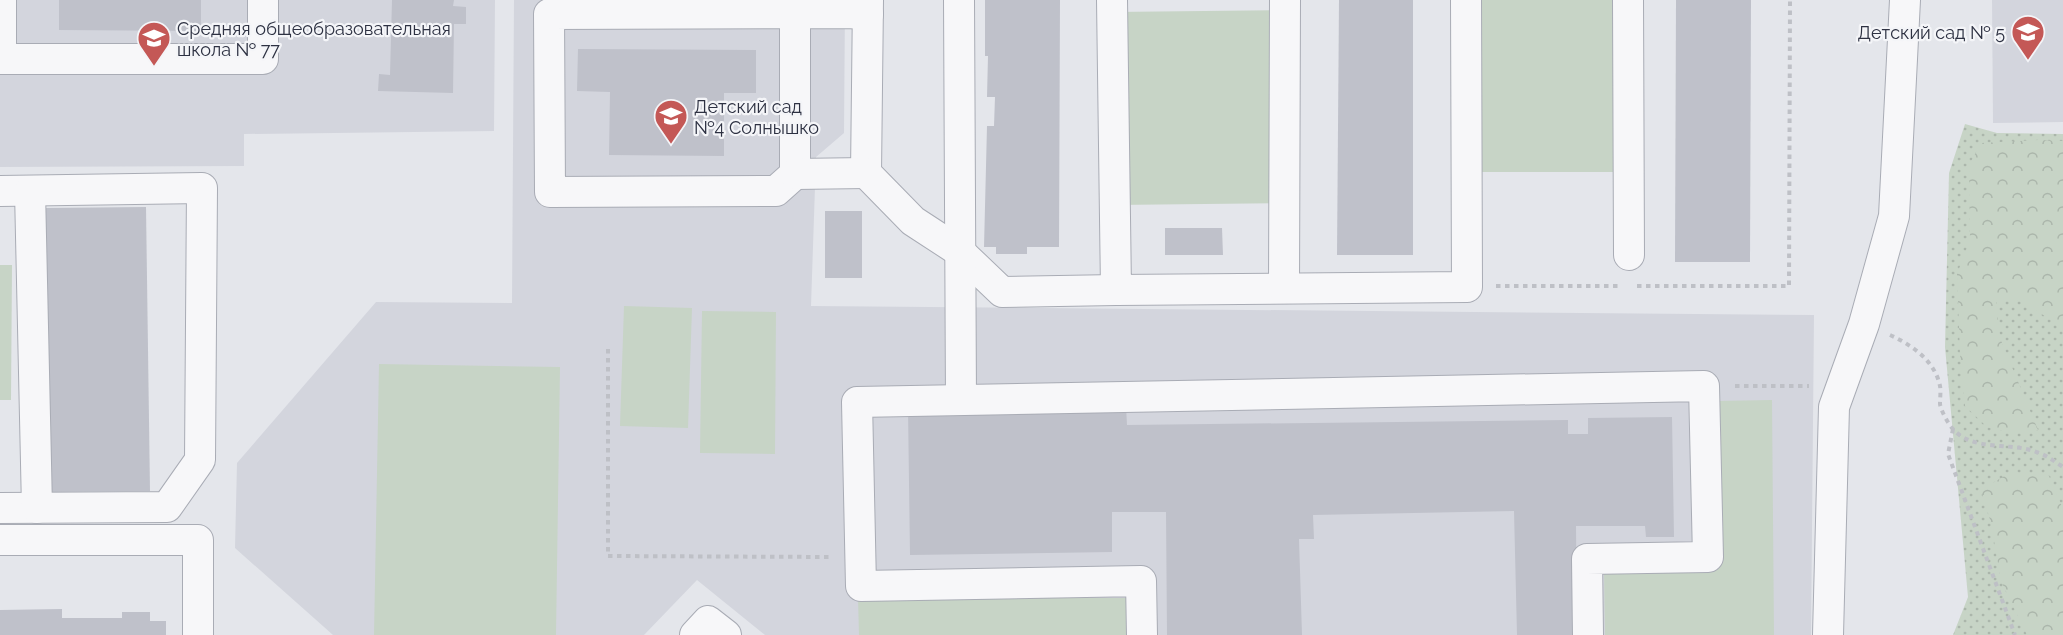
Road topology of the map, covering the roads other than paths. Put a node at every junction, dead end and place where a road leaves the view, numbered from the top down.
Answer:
1 (1, 0) edge
2 (263, 0) edge
3 (959, 0) edge
4 (1112, 0) edge
5 (1285, 0) edge
6 (1466, 0) edge
7 (1628, 0) edge
8 (1905, 0) edge
9 (868, 7) edge
10 (795, 14) junction
11 (866, 173) junction
12 (795, 174) junction
13 (0, 191) edge
14 (30, 191) junction
15 (959, 252) junction
16 (1629, 255) dead end
17 (1284, 288) junction
18 (1116, 290) junction
19 (961, 400) junction
20 (0, 508) edge
21 (37, 508) junction
22 (0, 540) edge
23 (198, 635) edge
24 (695, 635) edge
25 (726, 635) edge
26 (1142, 635) edge
27 (1588, 635) edge
28 (1828, 635) edge

1 - 2 lane
3 - 15 lane
4 - 18 lane
5 - 17 lane
6 - 17 lane
7 - 16 lane
8 - 28 lane
9 - 10 lane
9 - 11 lane
10 - 12 lane
10 - 12 lane
11 - 12 lane
11 - 15 lane
13 - 14 lane
14 - 21 lane
14 - 21 lane
15 - 18 lane
15 - 19 lane
17 - 18 lane
19 - 26 lane
19 - 27 lane
20 - 21 lane
22 - 23 lane
24 - 25 lane

